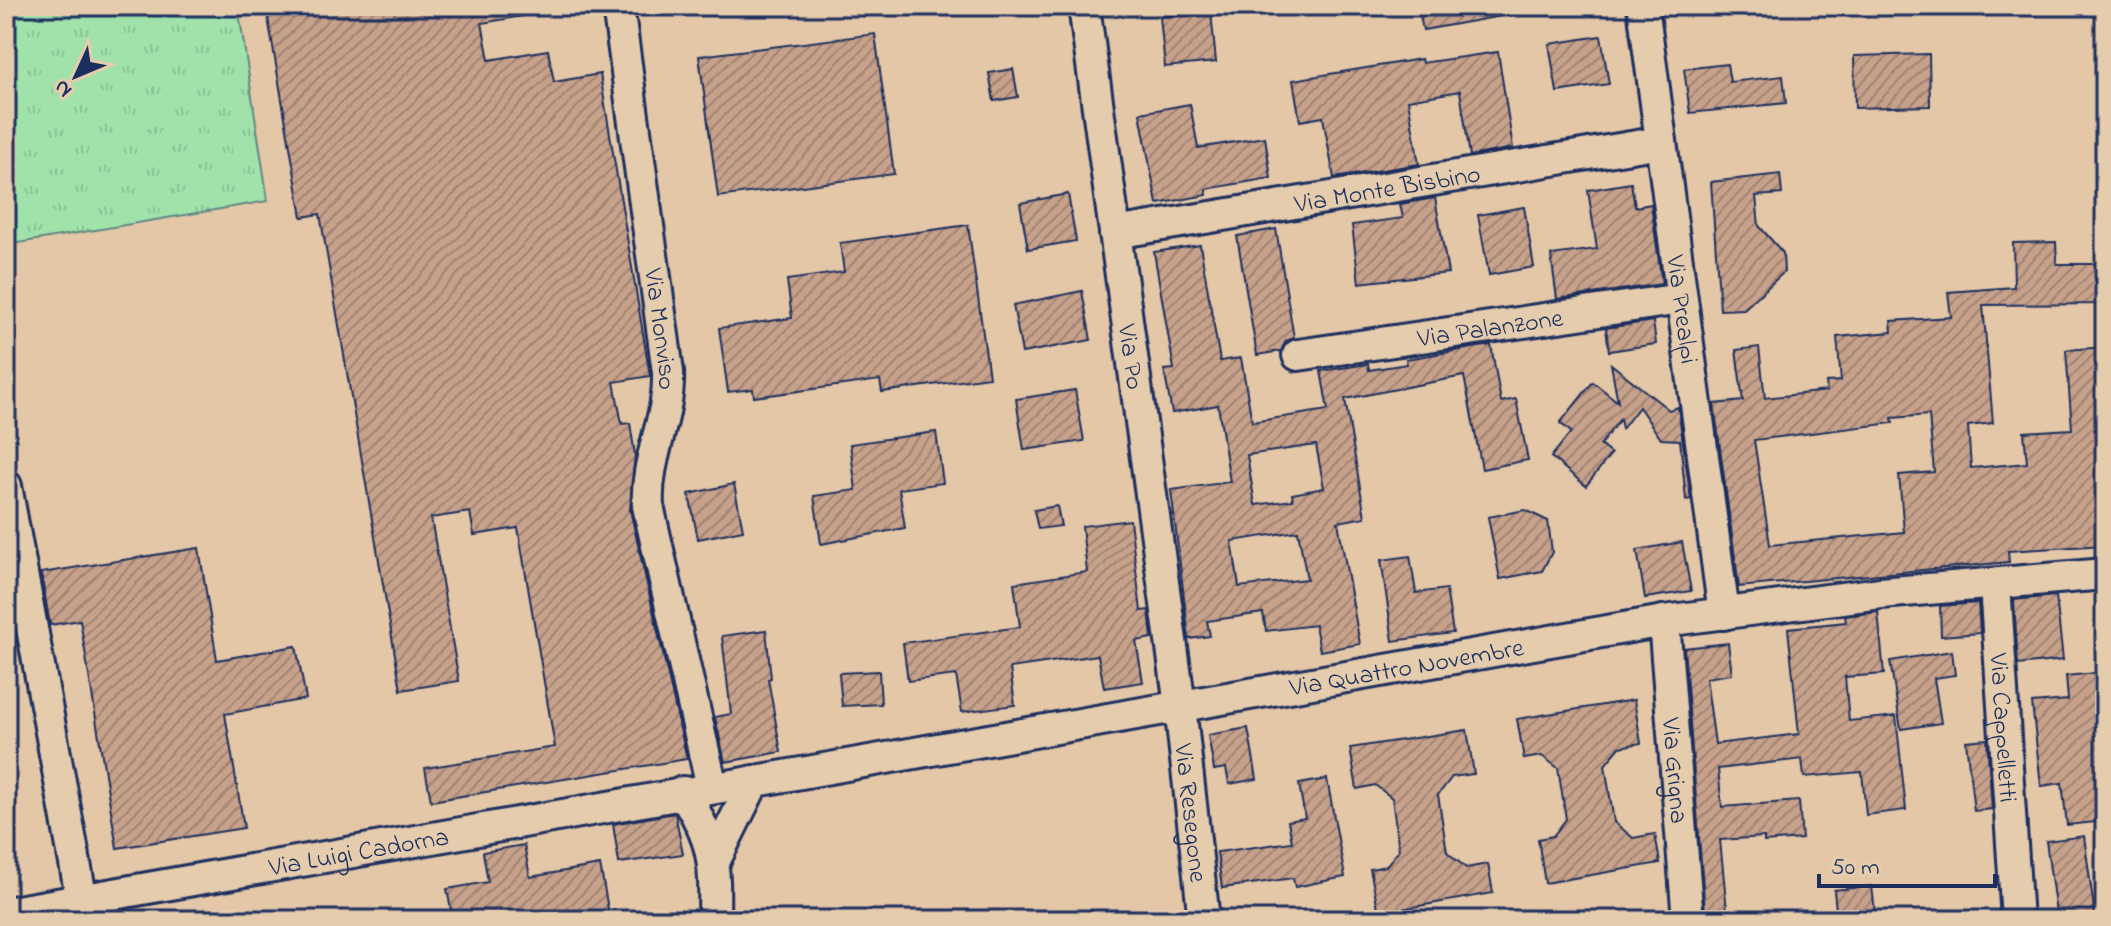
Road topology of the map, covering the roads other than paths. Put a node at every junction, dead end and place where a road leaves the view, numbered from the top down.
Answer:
1 (618, 6) edge
2 (1084, 6) edge
3 (1643, 6) edge
4 (1661, 142) junction
5 (1115, 233) junction
6 (1681, 299) junction
7 (1298, 355) dead end
8 (6, 486) edge
9 (2105, 574) edge
10 (1995, 584) junction
11 (1724, 614) junction
12 (1664, 621) junction
13 (1180, 706) junction
14 (754, 781) junction
15 (698, 790) junction
16 (715, 860) junction
17 (84, 910) edge
18 (6, 913) edge
19 (714, 920) edge
20 (1204, 920) edge
21 (1688, 920) edge
22 (2017, 920) edge

1 - 15 street, Via Monviso
2 - 5 street, Via Po
3 - 4 street, Via Prealpi
4 - 5 street, Via Monte Bisbino
4 - 6 street, Via Prealpi
5 - 13 street, Via Po
6 - 7 street, Via Palanzone
6 - 11 street, Via Prealpi
8 - 17 street
9 - 10 street, Via Quattro Novembre
10 - 11 street, Via Quattro Novembre
10 - 22 street, Via Cappelletti
11 - 12 street, Via Quattro Novembre
12 - 13 street, Via Quattro Novembre
12 - 21 street, Via Grigna
13 - 14 street, Via Quattro Novembre
13 - 20 street, Via Resegone
14 - 15 street, Via Quattro Novembre
14 - 16 street
15 - 16 street, Via Monviso
15 - 17 street, Via Luigi Cadorna
16 - 19 street
17 - 18 street, Via Luigi Cadorna

